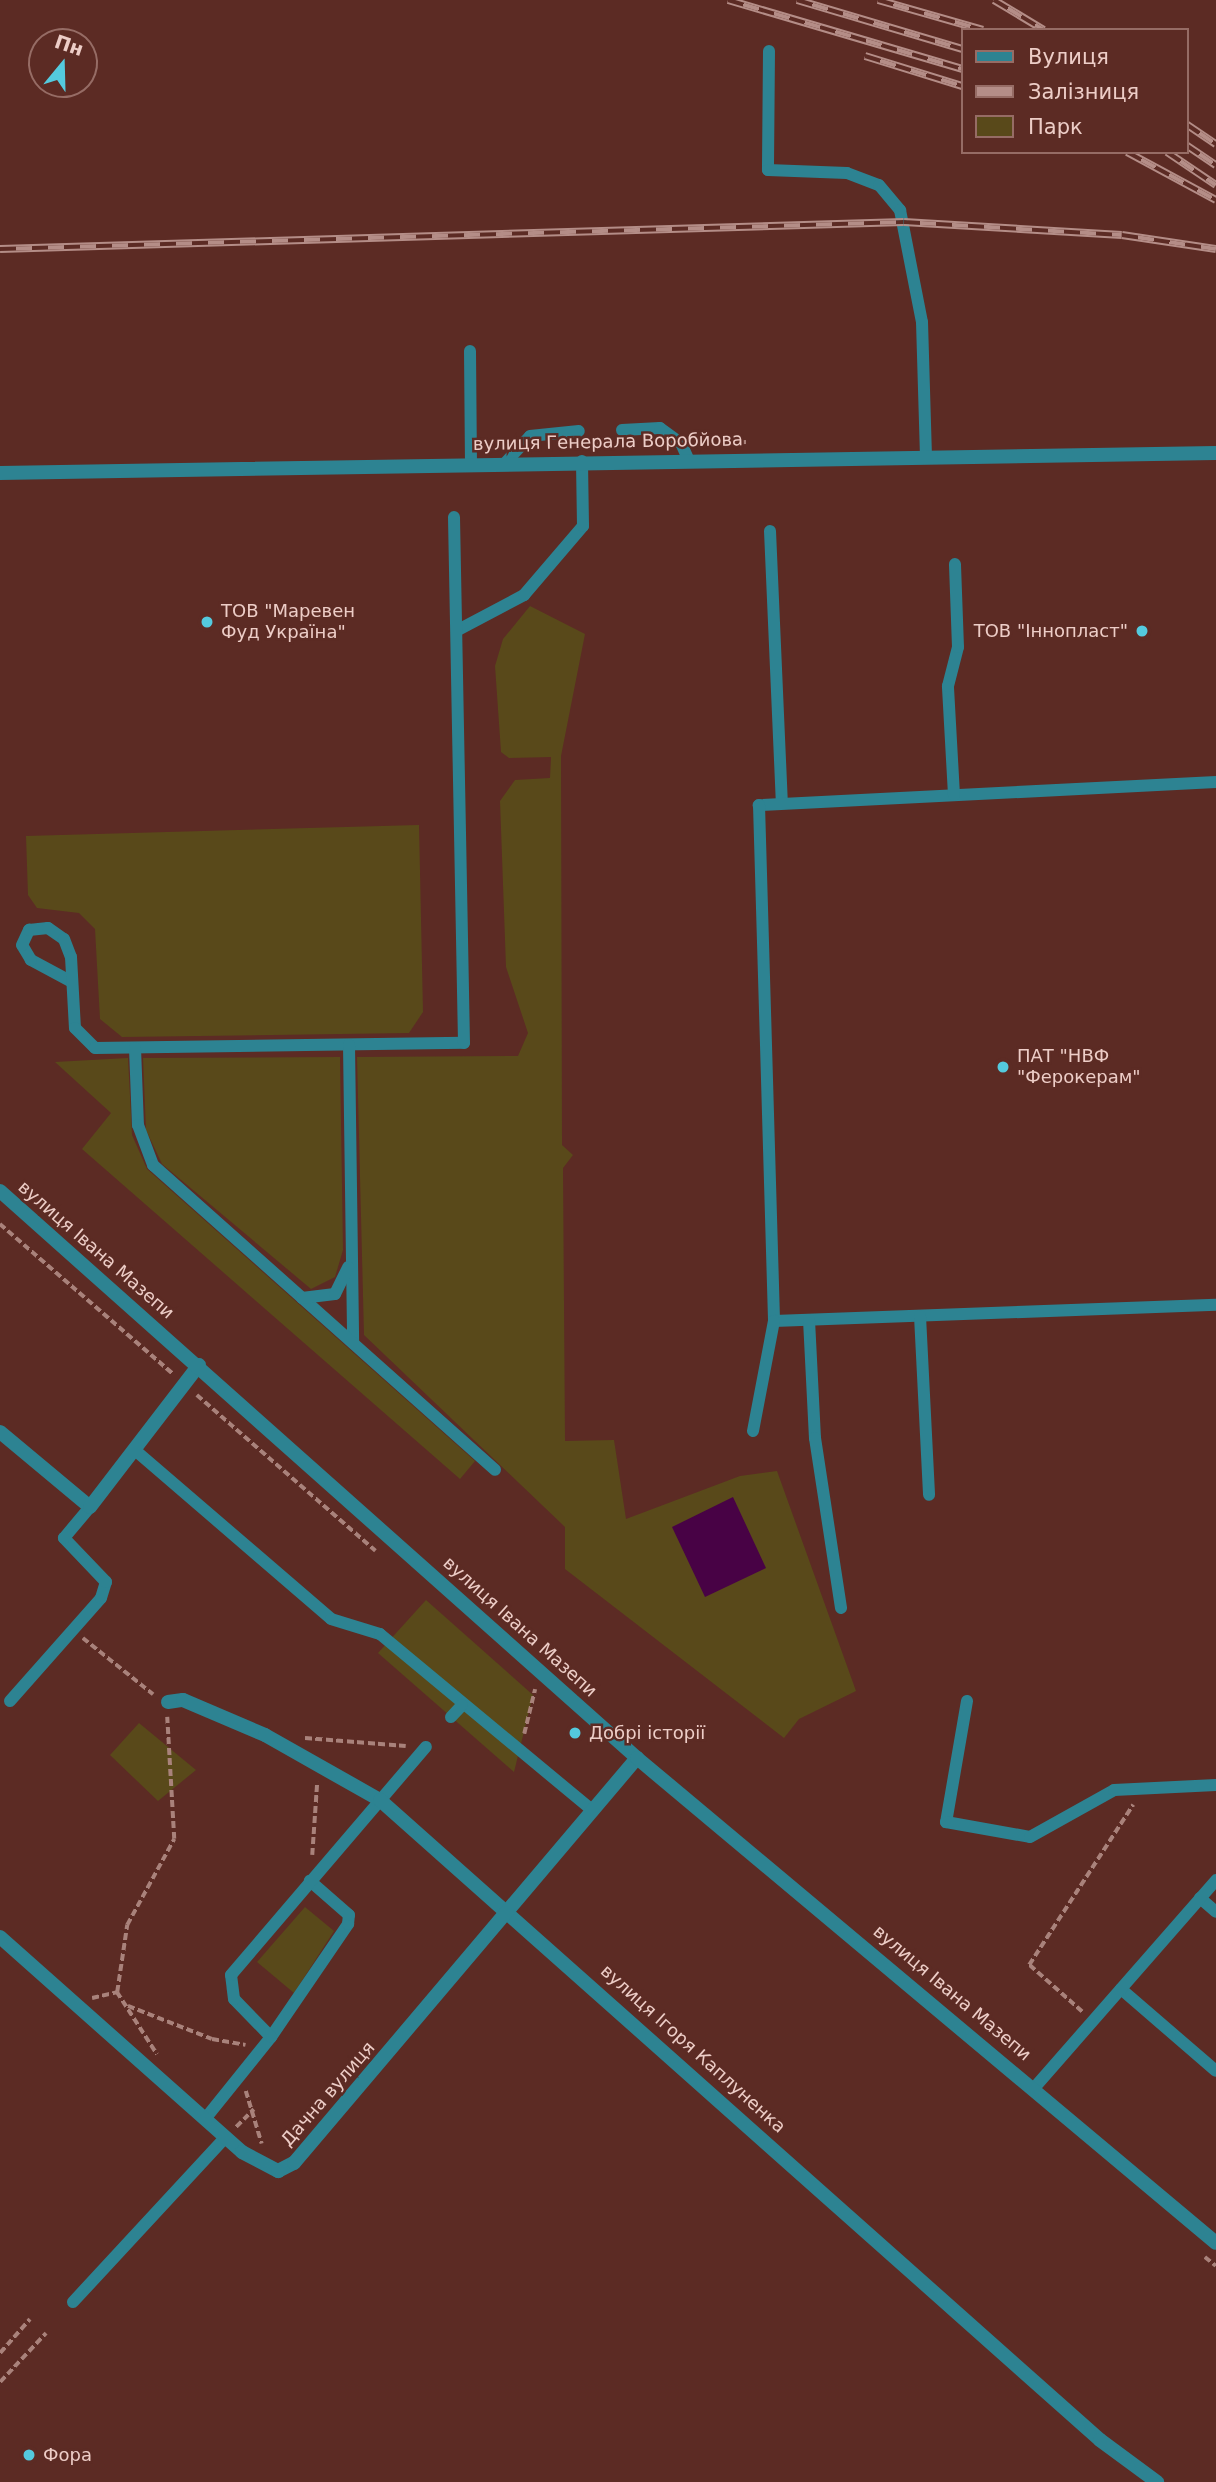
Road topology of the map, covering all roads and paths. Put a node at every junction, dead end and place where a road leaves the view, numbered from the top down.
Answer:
1 (769, 51) dead end
2 (470, 351) dead end
3 (622, 430) dead end
4 (579, 431) dead end
5 (1216, 453) edge
6 (926, 458) junction
7 (582, 461) junction
8 (689, 461) junction
9 (506, 462) junction
10 (471, 463) junction
11 (0, 473) edge
12 (454, 517) dead end
13 (770, 531) dead end
14 (956, 564) dead end
15 (458, 630) junction
16 (1216, 782) edge
17 (954, 794) junction
18 (782, 803) junction
19 (72, 982) dead end
20 (349, 1045) junction
21 (135, 1048) junction
22 (0, 1191) edge
23 (352, 1258) junction
24 (301, 1298) junction
25 (1216, 1305) edge
26 (920, 1316) junction
27 (809, 1320) junction
28 (774, 1321) junction
29 (353, 1343) junction
30 (199, 1365) junction
31 (753, 1431) dead end
32 (0, 1432) edge
33 (136, 1451) junction
34 (495, 1470) dead end
35 (929, 1495) dead end
36 (90, 1507) junction
37 (841, 1608) dead end
38 (73, 1630) junction
39 (535, 1689) dead end
40 (10, 1701) dead end
41 (967, 1701) dead end
42 (168, 1702) junction
43 (462, 1705) junction
44 (451, 1717) dead end
45 (265, 1735) junction
46 (426, 1747) joint
47 (520, 1752) junction
48 (637, 1758) junction
49 (318, 1764) junction
50 (1216, 1784) edge
51 (1144, 1788) junction
52 (380, 1800) junction
53 (593, 1811) junction
54 (1216, 1880) edge
55 (310, 1881) junction
56 (1200, 1898) junction
57 (510, 1911) junction
58 (1216, 1912) edge
59 (0, 1937) edge
60 (1121, 1989) junction
61 (117, 1992) junction
62 (75, 2003) junction
63 (128, 2006) junction
64 (1092, 2021) junction
65 (271, 2036) junction
66 (261, 2048) junction
67 (1216, 2071) edge
68 (239, 2077) junction
69 (163, 2081) junction
70 (1035, 2087) junction
71 (254, 2109) junction
72 (205, 2119) junction
73 (226, 2137) junction
74 (268, 2168) junction
75 (1216, 2243) edge
76 (74, 2302) dead end
77 (30, 2319) dead end
78 (46, 2333) dead end
79 (0, 2353) edge
80 (0, 2382) edge
81 (1157, 2482) edge

1 - 6 lane
2 - 10 lane
3 - 8 lane
4 - 9 lane
5 - 6 street, вулиця Генерала Воробйова
6 - 8 street, вулиця Генерала Воробйова
7 - 8 street, вулиця Генерала Воробйова
7 - 9 street, вулиця Генерала Воробйова
7 - 15 lane
9 - 10 street, вулиця Генерала Воробйова
10 - 11 street, вулиця Генерала Воробйова
12 - 15 lane
13 - 18 lane
14 - 17 lane
15 - 20 lane
16 - 17 lane
17 - 18 lane
18 - 28 lane
19 - 21 lane
20 - 21 lane
20 - 23 lane
21 - 24 lane
22 - 30 street, вулиця Івана Мазепи
23 - 24 lane
23 - 29 lane
24 - 29 lane
25 - 26 lane
26 - 27 lane
26 - 35 lane
27 - 28 lane
27 - 37 lane
28 - 31 lane
29 - 34 lane
30 - 33 street
30 - 48 street, вулиця Івана Мазепи
32 - 36 street
33 - 36 street
33 - 43 lane
36 - 38 lane
38 - 40 lane
38 - 42 path
39 - 47 path
41 - 51 lane
42 - 45 street, вулиця Ігоря Каплуненка
42 - 61 path
43 - 44 lane
43 - 47 lane
45 - 46 path
45 - 49 street, вулиця Ігоря Каплуненка
46 - 52 lane
47 - 53 lane
48 - 53 street, Дачна вулиця
48 - 70 street, вулиця Івана Мазепи
49 - 52 street, вулиця Ігоря Каплуненка
49 - 55 path
50 - 51 lane
51 - 64 path
52 - 55 lane
52 - 57 street, вулиця Ігоря Каплуненка
53 - 57 street, Дачна вулиця
54 - 56 lane
55 - 65 lane
55 - 65 lane
56 - 58 lane
56 - 60 lane
57 - 74 street, Дачна вулиця
57 - 81 street, вулиця Ігоря Каплуненка
59 - 62 street
60 - 64 lane
60 - 67 lane
61 - 62 path
61 - 63 path
62 - 69 street
63 - 66 path
63 - 69 path
64 - 70 lane
65 - 66 lane
66 - 68 lane
68 - 71 path
68 - 72 lane
69 - 72 street
70 - 75 street, вулиця Івана Мазепи
71 - 73 path
71 - 74 path
72 - 73 street
73 - 74 street
73 - 76 lane
77 - 79 path
78 - 80 path

